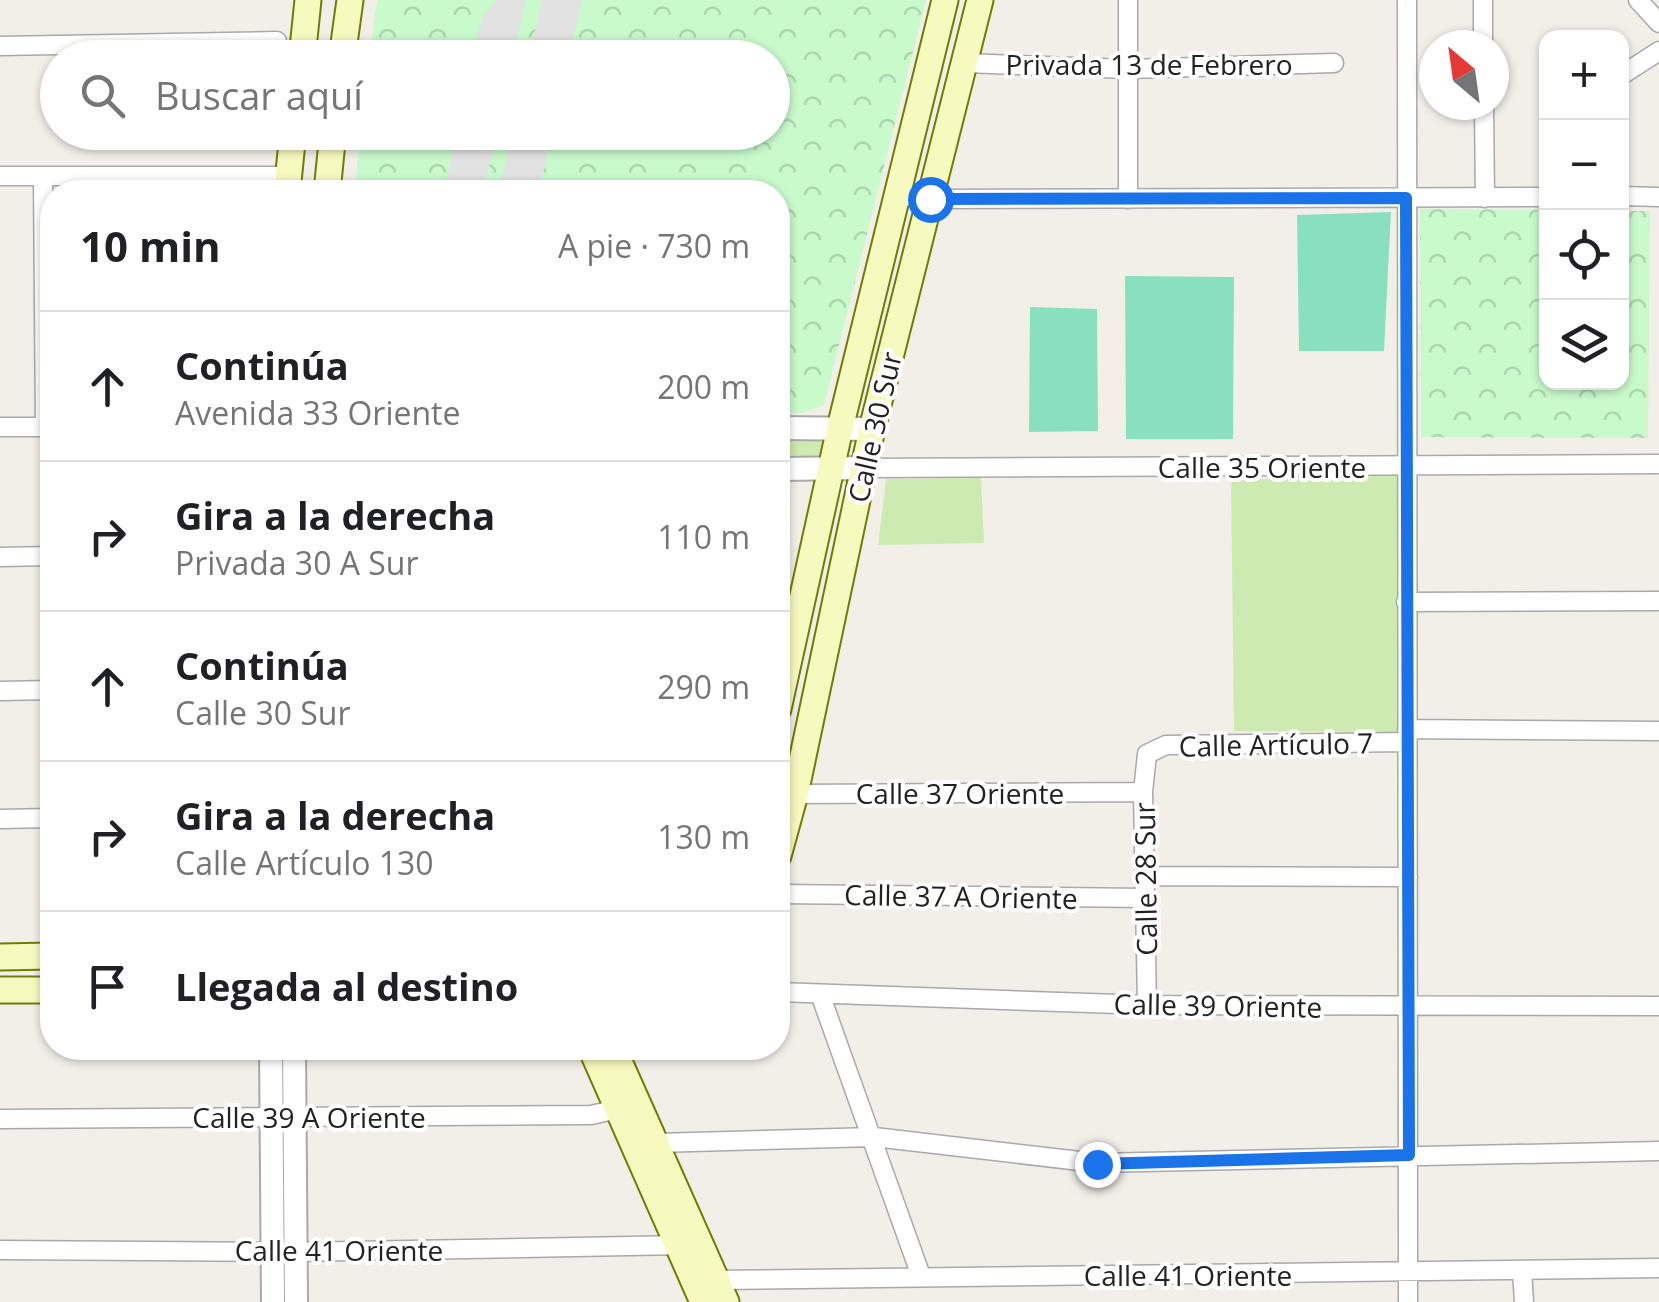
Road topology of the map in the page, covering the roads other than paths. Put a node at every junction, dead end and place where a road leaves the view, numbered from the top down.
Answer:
1 (308, 0) edge
2 (350, 0) edge
3 (945, 0) edge
4 (980, 0) edge
5 (1128, 0) edge
6 (1407, 0) edge
7 (1483, 0) edge
8 (1638, 0) edge
9 (1659, 23) edge
10 (1484, 30) edge
11 (304, 40) edge
12 (344, 40) edge
13 (40, 45) edge
14 (0, 46) edge
15 (1659, 51) edge
16 (964, 63) junction
17 (1334, 63) dead end
18 (1129, 69) junction
19 (1629, 70) edge
20 (1484, 120) edge
21 (291, 150) edge
22 (332, 150) edge
23 (0, 176) edge
24 (42, 177) junction
25 (42, 180) edge
26 (98, 180) edge
27 (288, 180) edge
28 (328, 180) edge
29 (900, 195) junction
30 (1629, 196) edge
31 (1539, 197) edge
32 (1128, 198) junction
33 (1406, 198) junction
34 (1485, 198) junction
35 (1659, 198) edge
36 (930, 199) junction
37 (0, 427) edge
38 (40, 427) edge
39 (790, 428) edge
40 (840, 428) junction
41 (872, 430) junction
42 (1659, 464) edge
43 (1405, 466) junction
44 (832, 468) junction
45 (864, 468) junction
46 (790, 469) edge
47 (40, 556) edge
48 (0, 557) edge
49 (1659, 601) edge
50 (1406, 602) junction
51 (790, 656) edge
52 (40, 690) edge
53 (0, 691) edge
54 (1659, 731) edge
55 (1407, 735) junction
56 (1147, 754) joint
57 (790, 773) edge
58 (790, 790) edge
59 (1143, 792) junction
60 (0, 818) edge
61 (40, 818) edge
62 (1145, 876) junction
63 (1408, 877) junction
64 (790, 894) edge
65 (1145, 898) junction
66 (40, 956) edge
67 (0, 957) edge
68 (0, 990) edge
69 (40, 990) edge
70 (790, 993) edge
71 (820, 994) junction
72 (1147, 1005) junction
73 (1659, 1006) edge
74 (1408, 1008) junction
75 (274, 1060) edge
76 (292, 1060) edge
77 (596, 1060) edge
78 (618, 1060) edge
79 (618, 1109) junction
80 (0, 1118) edge
81 (284, 1118) junction
82 (874, 1136) junction
83 (656, 1144) junction
84 (1659, 1151) edge
85 (1409, 1155) junction
86 (689, 1244) junction
87 (0, 1250) edge
88 (284, 1252) junction
89 (1659, 1268) edge
90 (1522, 1270) junction
91 (1408, 1274) junction
92 (921, 1276) junction
93 (715, 1295) edge
94 (273, 1302) edge
95 (296, 1302) edge
96 (1408, 1302) edge
97 (1524, 1302) edge

1 - 11 main road
2 - 12 main road
3 - 29 main road, Calle 30 Sur
4 - 16 main road, Calle 30 Sur
5 - 18 street
6 - 33 street
7 - 10 street
8 - 9 street
13 - 14 street
15 - 19 street
16 - 18 street, Privada 13 de Febrero
16 - 36 main road, Calle 30 Sur
17 - 18 street, Privada 13 de Febrero
18 - 32 street
20 - 34 street
21 - 27 main road
22 - 28 main road
23 - 24 street
24 - 25 street
24 - 26 street
29 - 36 street
29 - 40 main road, Calle 30 Sur
30 - 35 street
31 - 34 street
32 - 33 street
32 - 36 street
33 - 34 street
33 - 43 street
36 - 41 main road, Calle 30 Sur
37 - 38 street
39 - 40 street
40 - 41 street
40 - 44 main road, Calle 30 Sur
41 - 45 main road, Calle 30 Sur
42 - 43 street, Calle 35 Oriente
43 - 45 street, Calle 35 Oriente
43 - 50 street
44 - 45 street
44 - 46 street
44 - 51 main road, Calle 30 Sur
45 - 57 main road, Calle 30 Sur
47 - 48 street
49 - 50 street
50 - 55 street
52 - 53 street
54 - 55 street, Calle Artículo 7
55 - 56 street, Calle Artículo 7
55 - 63 street
56 - 59 street, Calle 28 Sur
58 - 59 street, Calle 37 Oriente
59 - 62 street, Calle 28 Sur
60 - 61 street
62 - 63 street
62 - 65 street, Calle 28 Sur
63 - 74 street
64 - 65 street, Calle 37 A Oriente
65 - 72 street, Calle 28 Sur
66 - 67 main road
68 - 69 main road
70 - 71 street, Calle 39 Oriente
71 - 72 street, Calle 39 Oriente
71 - 82 street
72 - 74 street, Calle 39 Oriente
73 - 74 street, Calle 39 Oriente
74 - 85 street
75 - 81 street
76 - 81 street
77 - 79 main road
78 - 83 main road
79 - 81 street, Calle 39 A Oriente
79 - 86 main road
80 - 81 street, Calle 39 A Oriente
81 - 88 street
82 - 83 street
82 - 85 street
82 - 92 street
83 - 86 main road
84 - 85 street
85 - 91 street
86 - 88 street, Calle 41 Oriente
86 - 93 main road
87 - 88 street, Calle 41 Oriente
88 - 94 street
88 - 95 street
89 - 90 street, Calle 41 Oriente
90 - 91 street, Calle 41 Oriente
90 - 97 street
91 - 92 street, Calle 41 Oriente
91 - 96 street
92 - 93 street, Calle 41 Oriente

